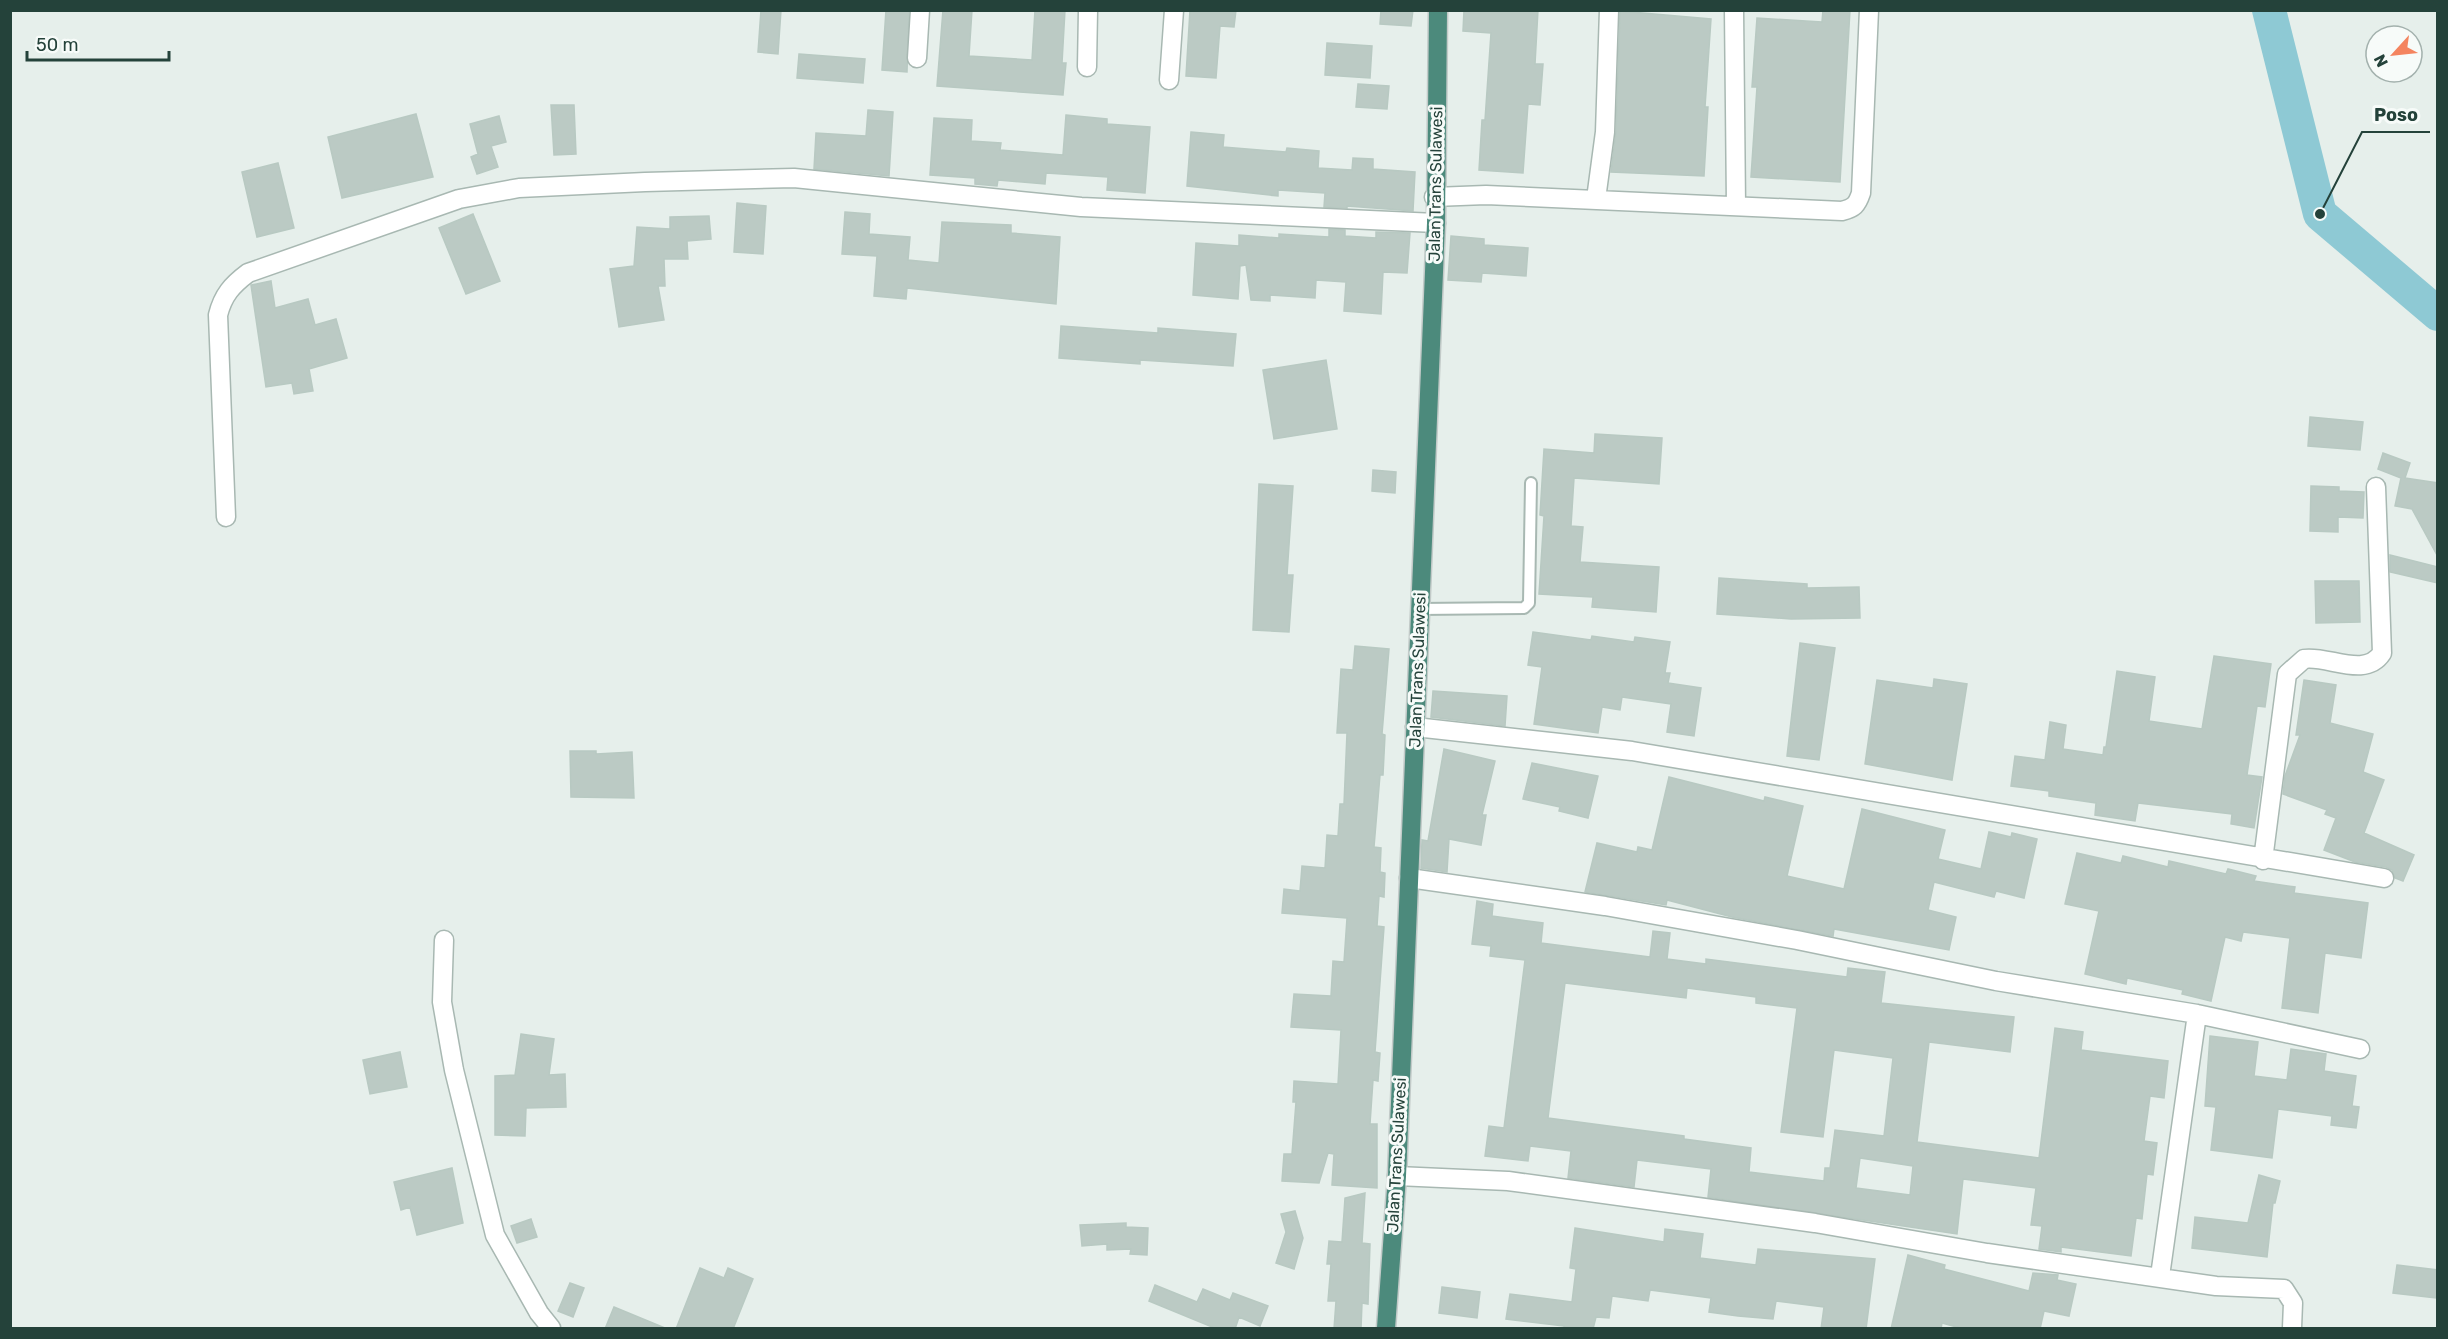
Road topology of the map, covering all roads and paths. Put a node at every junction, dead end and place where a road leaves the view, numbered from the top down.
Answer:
1 (920, 10) edge
2 (1088, 10) edge
3 (1174, 10) edge
4 (1438, 10) edge
5 (1609, 10) edge
6 (1734, 10) edge
7 (1869, 10) edge
8 (917, 58) dead end
9 (1087, 67) dead end
10 (1169, 80) dead end
11 (1434, 197) junction
12 (1596, 199) junction
13 (1736, 206) junction
14 (1436, 223) junction
15 (1531, 483) dead end
16 (2376, 487) dead end
17 (226, 517) dead end
18 (1419, 609) junction
19 (1415, 727) junction
20 (2263, 860) junction
21 (1409, 878) junction
22 (2384, 878) dead end
23 (444, 940) dead end
24 (2198, 1014) junction
25 (2360, 1049) dead end
26 (1397, 1176) junction
27 (2160, 1276) junction
28 (551, 1329) edge
29 (1386, 1329) edge
30 (2292, 1329) edge

1 - 8 street
2 - 9 street
3 - 10 street
4 - 11 highway, Jalan Trans Sulawesi
5 - 12 street
6 - 13 street
7 - 13 street
11 - 12 street
11 - 14 highway, Jalan Trans Sulawesi
12 - 13 street
14 - 17 street
14 - 18 highway, Jalan Trans Sulawesi
15 - 18 lane
16 - 20 street
18 - 19 highway, Jalan Trans Sulawesi
19 - 20 street
19 - 21 highway, Jalan Trans Sulawesi
20 - 22 street
21 - 24 street
21 - 26 highway, Jalan Trans Sulawesi
23 - 28 street
24 - 25 street
24 - 27 street
26 - 27 street
26 - 29 highway, Jalan Trans Sulawesi
27 - 30 street

